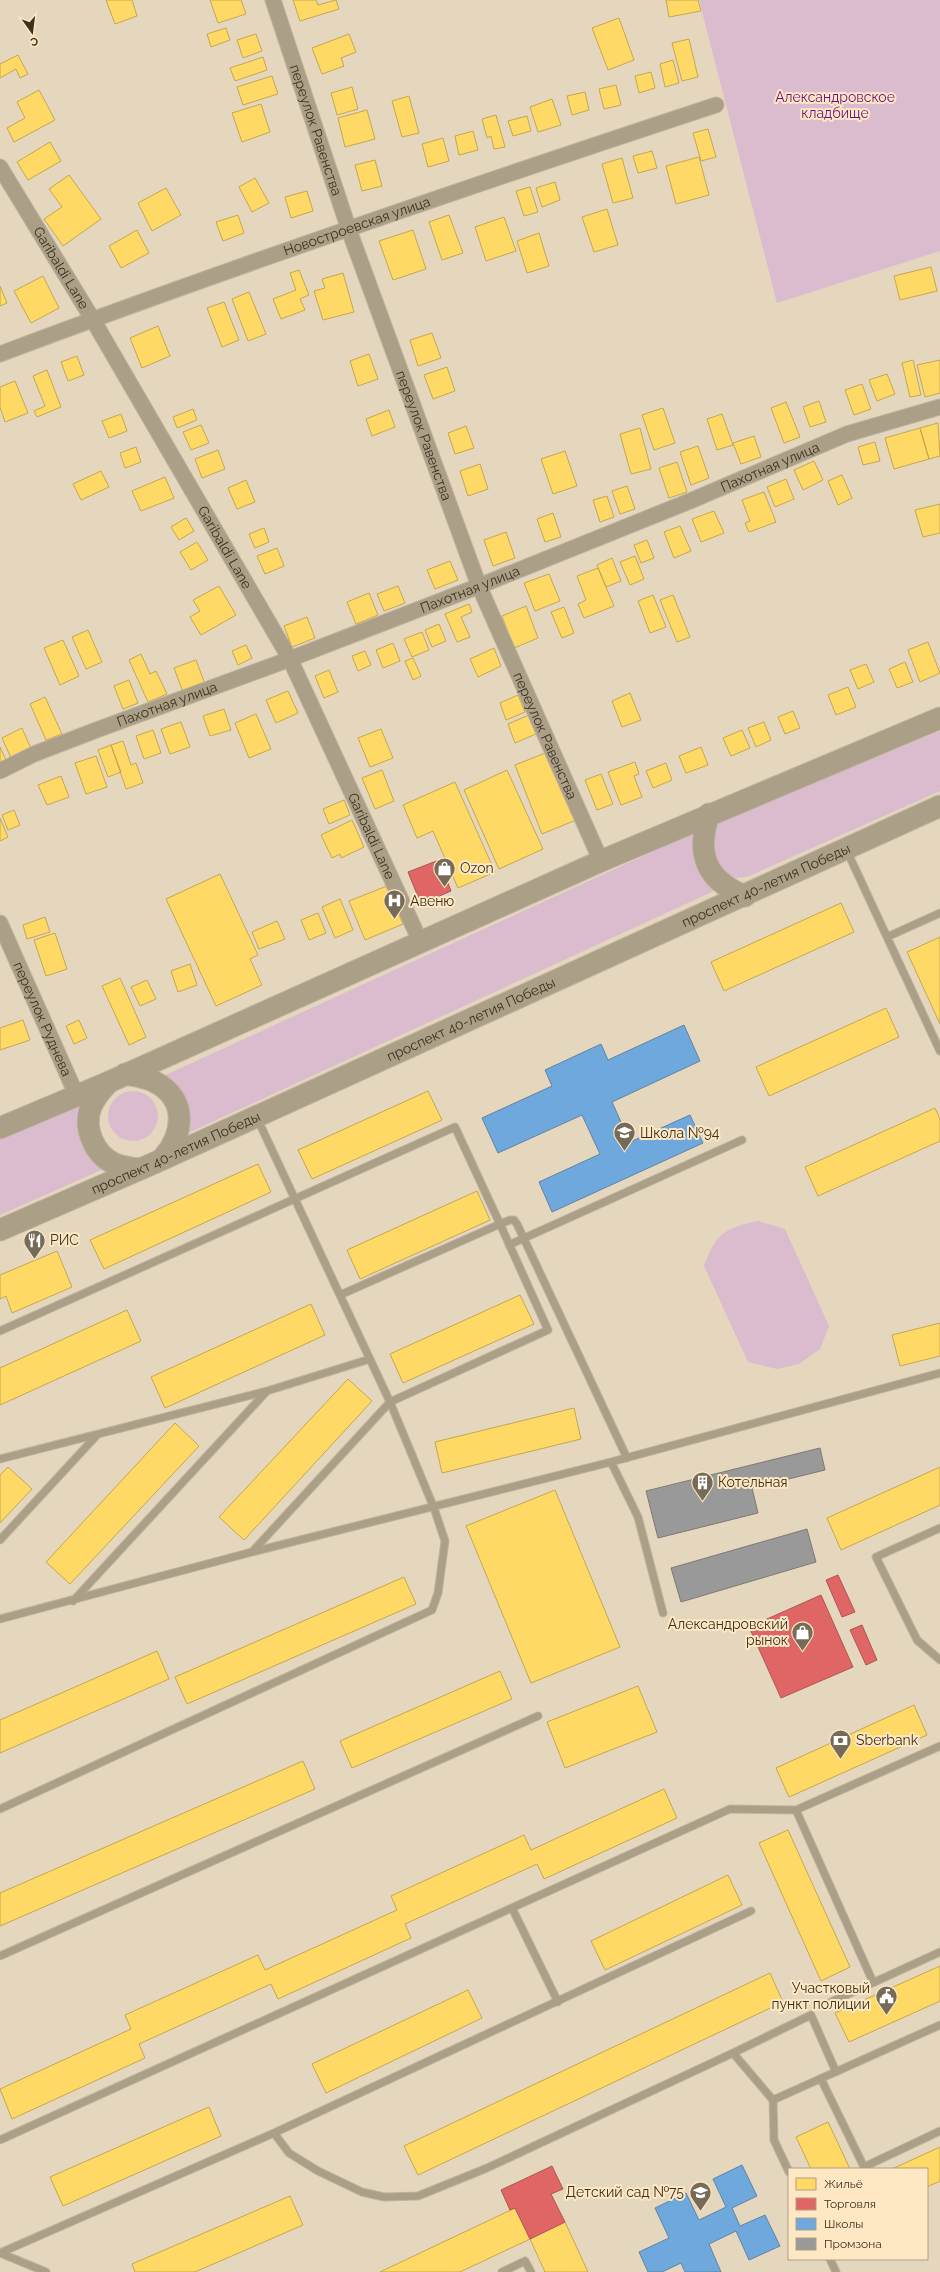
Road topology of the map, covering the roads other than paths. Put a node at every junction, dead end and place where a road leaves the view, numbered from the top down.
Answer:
1 (273, 0) edge
2 (716, 105) dead end
3 (0, 167) edge
4 (349, 230) junction
5 (93, 320) junction
6 (0, 354) edge
7 (940, 407) edge
8 (479, 586) junction
9 (290, 659) junction
10 (940, 718) edge
11 (0, 771) edge
12 (940, 806) edge
13 (710, 814) junction
14 (846, 849) junction
15 (601, 860) junction
16 (745, 896) junction
17 (940, 913) edge
18 (0, 923) edge
19 (887, 937) junction
20 (421, 943) junction
21 (940, 1051) edge
22 (117, 1078) junction
23 (76, 1094) junction
24 (256, 1116) junction
25 (0, 1128) edge
26 (742, 1140) dead end
27 (163, 1158) junction
28 (139, 1169) junction
29 (295, 1199) junction
30 (500, 1224) junction
31 (0, 1230) edge
32 (524, 1238) junction
33 (509, 1245) junction
34 (340, 1296) junction
35 (0, 1331) edge
36 (370, 1359) junction
37 (940, 1373) edge
38 (267, 1391) junction
39 (390, 1402) junction
40 (97, 1434) junction
41 (627, 1458) junction
42 (0, 1459) edge
43 (611, 1462) junction
44 (434, 1508) junction
45 (940, 1528) edge
46 (0, 1540) edge
47 (252, 1552) junction
48 (72, 1602) junction
49 (663, 1613) dead end
50 (0, 1619) edge
51 (940, 1660) edge
52 (538, 1716) dead end
53 (940, 1746) edge
54 (0, 1810) edge
55 (796, 1810) junction
56 (512, 1908) junction
57 (751, 1911) dead end
58 (940, 1952) edge
59 (0, 1956) edge
60 (873, 1982) junction
61 (558, 2002) junction
62 (831, 2002) dead end
63 (940, 2025) edge
64 (733, 2052) junction
65 (836, 2072) junction
66 (821, 2079) junction
67 (773, 2100) junction
68 (940, 2131) edge
69 (274, 2133) junction
70 (0, 2140) edge
71 (788, 2170) edge
72 (0, 2253) edge
73 (830, 2260) edge
74 (46, 2272) edge
75 (502, 2272) edge
76 (531, 2272) edge
77 (836, 2272) edge

1 - 4 street, переулок Равенства
2 - 4 street, Новостроевская улица
3 - 5 street, Garibaldi Lane
4 - 5 street, Новостроевская улица
4 - 8 street, переулок Равенства
5 - 6 street, Новостроевская улица
5 - 9 street, Garibaldi Lane
7 - 8 street, Пахотная улица
8 - 9 street, Пахотная улица
8 - 15 street, переулок Равенства
9 - 11 street, Пахотная улица
9 - 20 street, Garibaldi Lane
10 - 13 main road
12 - 14 main road, проспект 40-летия Победы
13 - 15 main road
13 - 16 main road
14 - 16 main road, проспект 40-летия Победы
14 - 19 lane
15 - 20 main road
16 - 24 main road, проспект 40-летия Победы
17 - 19 lane
18 - 23 street, переулок Руднева
19 - 21 lane
20 - 22 main road
22 - 23 main road
22 - 27 main road
22 - 28 main road
23 - 25 main road
24 - 27 main road, проспект 40-летия Победы
24 - 29 lane
26 - 32 lane
27 - 28 main road, проспект 40-летия Победы
28 - 31 main road, проспект 40-летия Победы
29 - 30 lane
29 - 34 lane
29 - 35 lane
30 - 32 lane
30 - 33 lane
30 - 34 lane
32 - 33 lane
32 - 41 lane
33 - 39 lane
34 - 36 lane
36 - 38 lane
36 - 39 lane
37 - 41 lane
38 - 40 lane
38 - 48 lane
39 - 44 lane
39 - 47 lane
40 - 42 lane
40 - 46 lane
41 - 43 lane
43 - 44 lane
43 - 49 lane
44 - 47 lane
44 - 54 lane
45 - 51 lane
47 - 48 lane
48 - 50 lane
52 - 59 lane
53 - 55 lane
55 - 56 lane
55 - 60 lane
56 - 61 lane
56 - 70 lane
57 - 61 lane
58 - 60 lane
60 - 62 lane
61 - 69 lane
63 - 65 lane
64 - 65 lane
64 - 67 lane
64 - 69 lane
65 - 66 lane
66 - 67 lane
66 - 68 lane
67 - 71 lane
69 - 72 lane
72 - 74 lane
73 - 77 lane
75 - 76 lane

